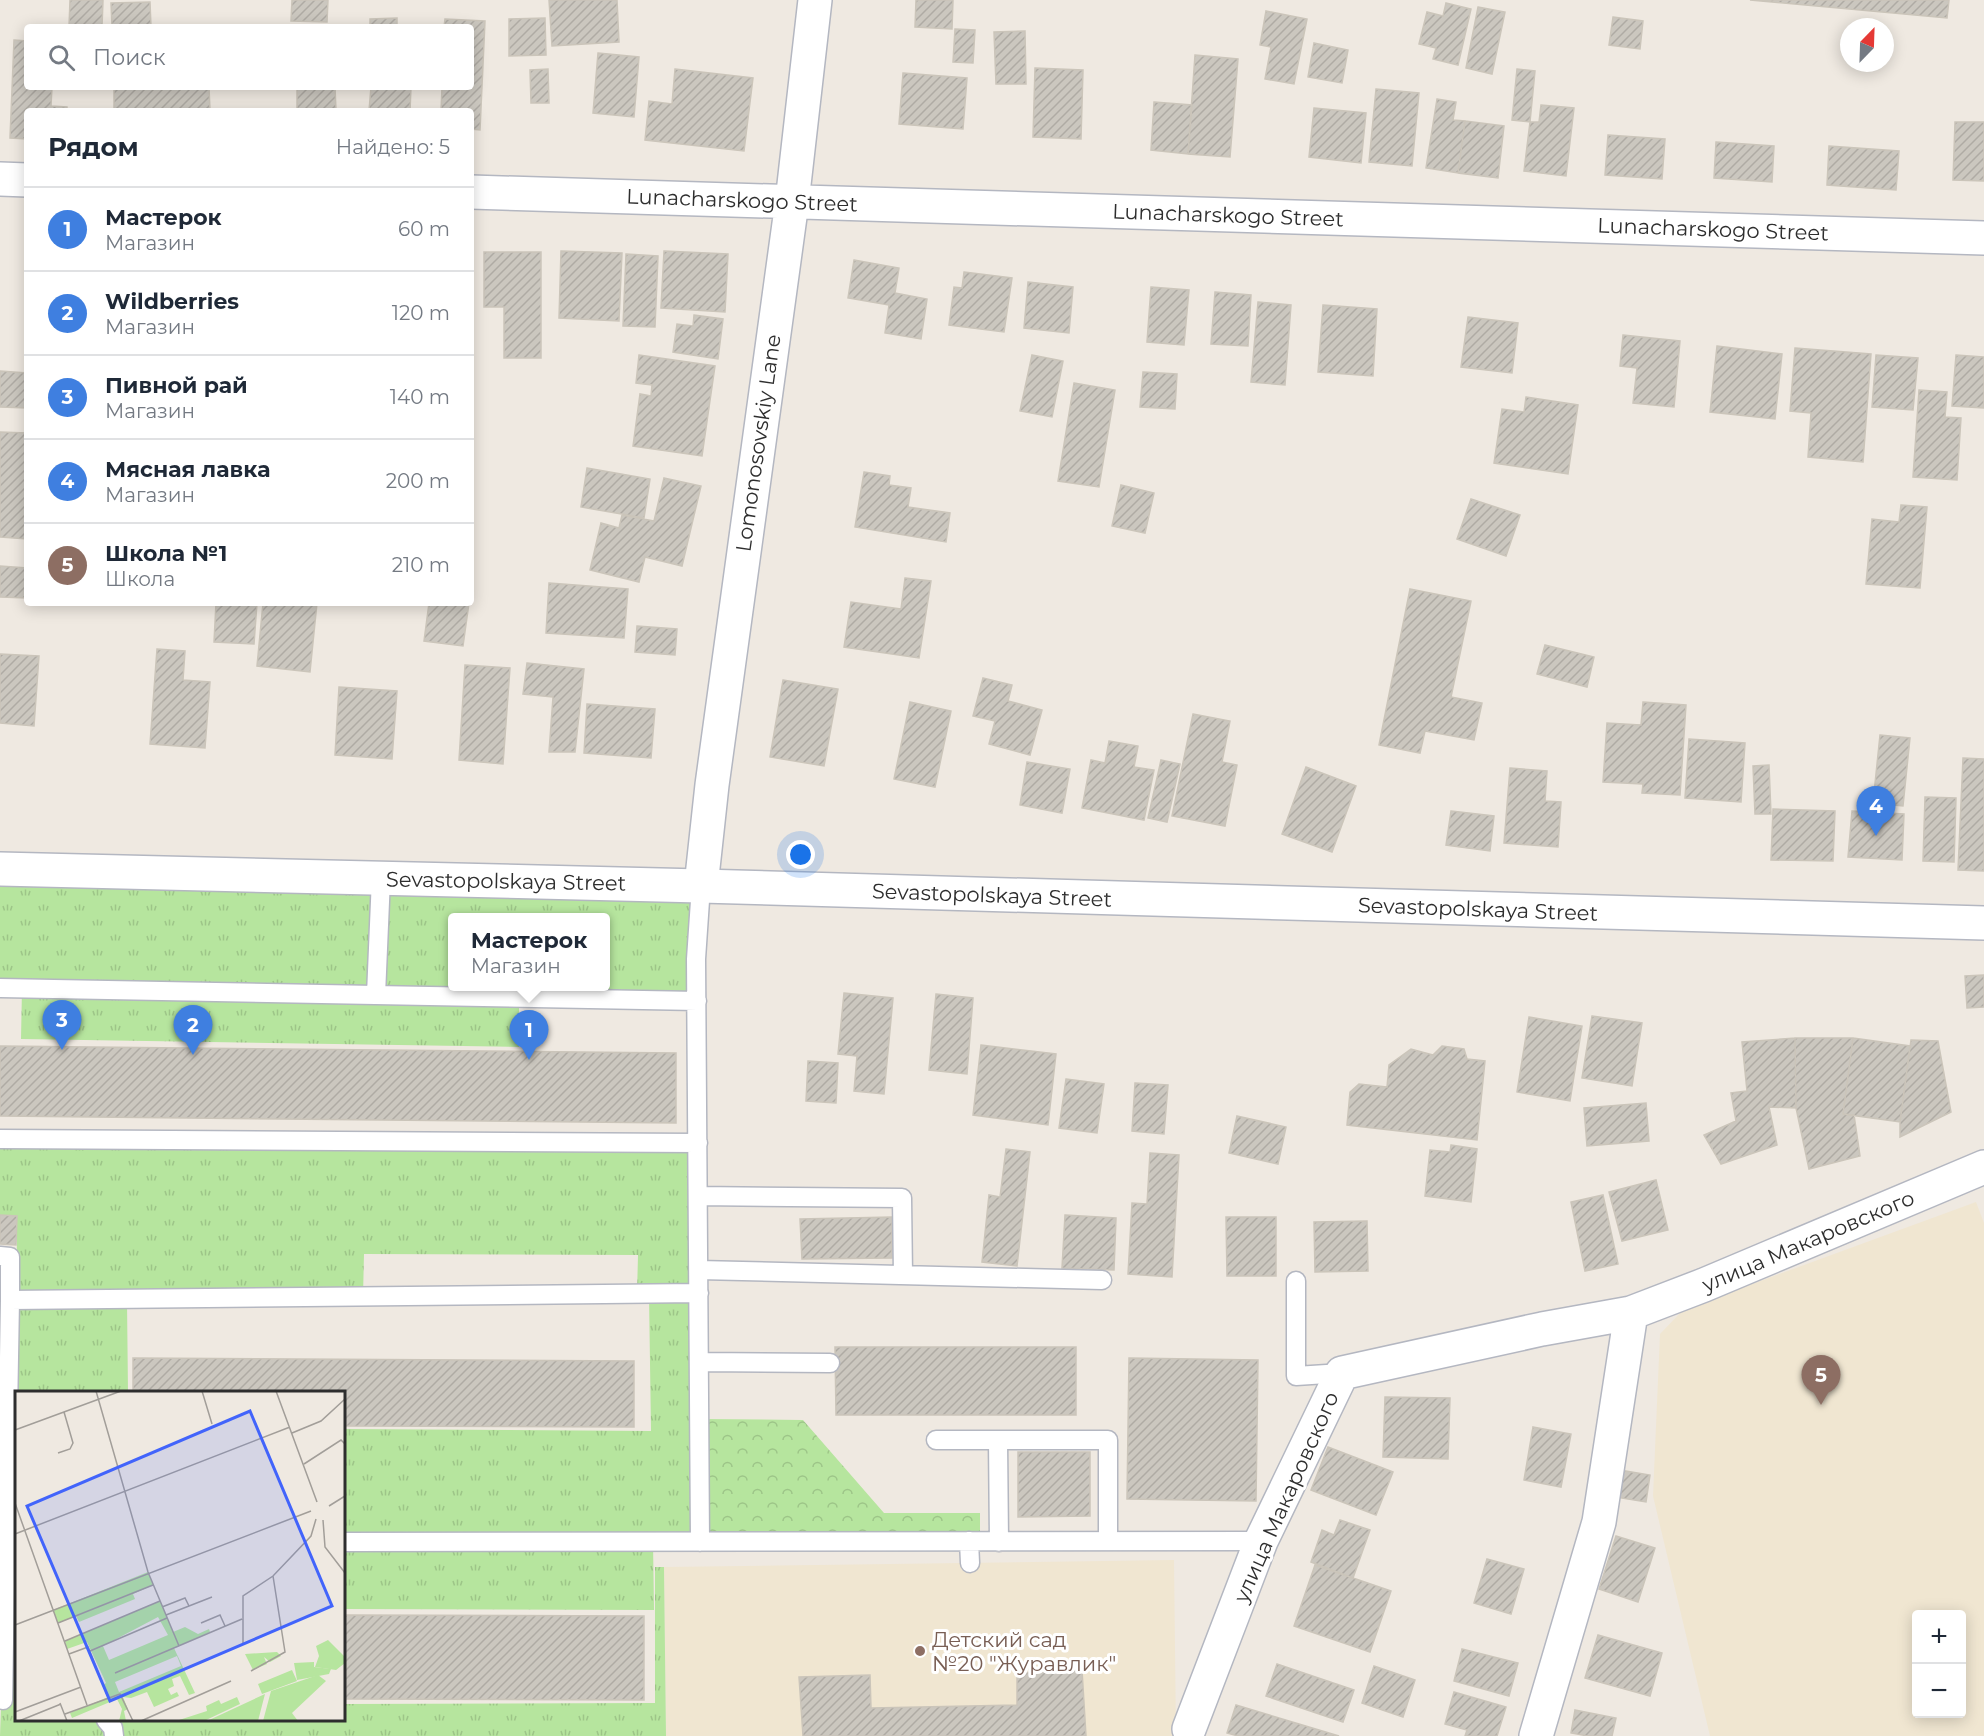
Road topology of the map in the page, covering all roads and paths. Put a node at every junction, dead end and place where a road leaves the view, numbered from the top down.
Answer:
1 (815, 0) edge
2 (0, 179) edge
3 (24, 180) edge
4 (474, 192) edge
5 (792, 202) junction
6 (1984, 238) edge
7 (0, 869) edge
8 (381, 878) junction
9 (701, 886) junction
10 (1984, 923) edge
11 (0, 988) edge
12 (376, 994) junction
13 (697, 1001) junction
14 (0, 1139) edge
15 (698, 1143) junction
16 (1984, 1167) edge
17 (698, 1196) junction
18 (0, 1256) edge
19 (699, 1270) junction
20 (903, 1275) junction
21 (1102, 1280) dead end
22 (1296, 1281) dead end
23 (699, 1293) junction
24 (10, 1300) junction
25 (1631, 1313) junction
26 (699, 1362) junction
27 (830, 1363) dead end
28 (1342, 1373) junction
29 (936, 1440) dead end
30 (998, 1440) junction
31 (969, 1541) junction
32 (1108, 1541) junction
33 (1261, 1541) junction
34 (345, 1542) edge
35 (700, 1542) junction
36 (999, 1542) junction
37 (970, 1563) dead end
38 (6, 1701) edge
39 (108, 1721) edge
40 (1189, 1729) dead end
41 (114, 1736) edge
42 (1536, 1736) edge

1 - 5 street, Lomonosovskiy Lane
2 - 3 street
4 - 5 street, Lunacharskogo Street
5 - 6 street, Lunacharskogo Street
5 - 9 street, Lomonosovskiy Lane
7 - 8 street, Sevastopolskaya Street
8 - 9 street, Sevastopolskaya Street
8 - 12 lane
9 - 10 street, Sevastopolskaya Street
9 - 13 lane
11 - 12 lane
12 - 13 lane
13 - 15 lane
14 - 15 lane
15 - 17 lane
16 - 25 street, улица Макаровского
17 - 19 lane
17 - 20 lane
18 - 24 lane
19 - 20 lane
19 - 23 lane
20 - 21 lane
22 - 28 lane
23 - 24 lane
23 - 26 lane
24 - 38 lane
25 - 28 street, улица Макаровского
25 - 42 street
26 - 27 lane
26 - 35 lane
28 - 33 street, улица Макаровского
29 - 30 lane
30 - 32 lane
30 - 36 lane
31 - 35 lane
31 - 36 lane
31 - 37 lane
32 - 33 lane
32 - 36 lane
33 - 40 street, улица Макаровского
34 - 35 lane
39 - 41 lane

